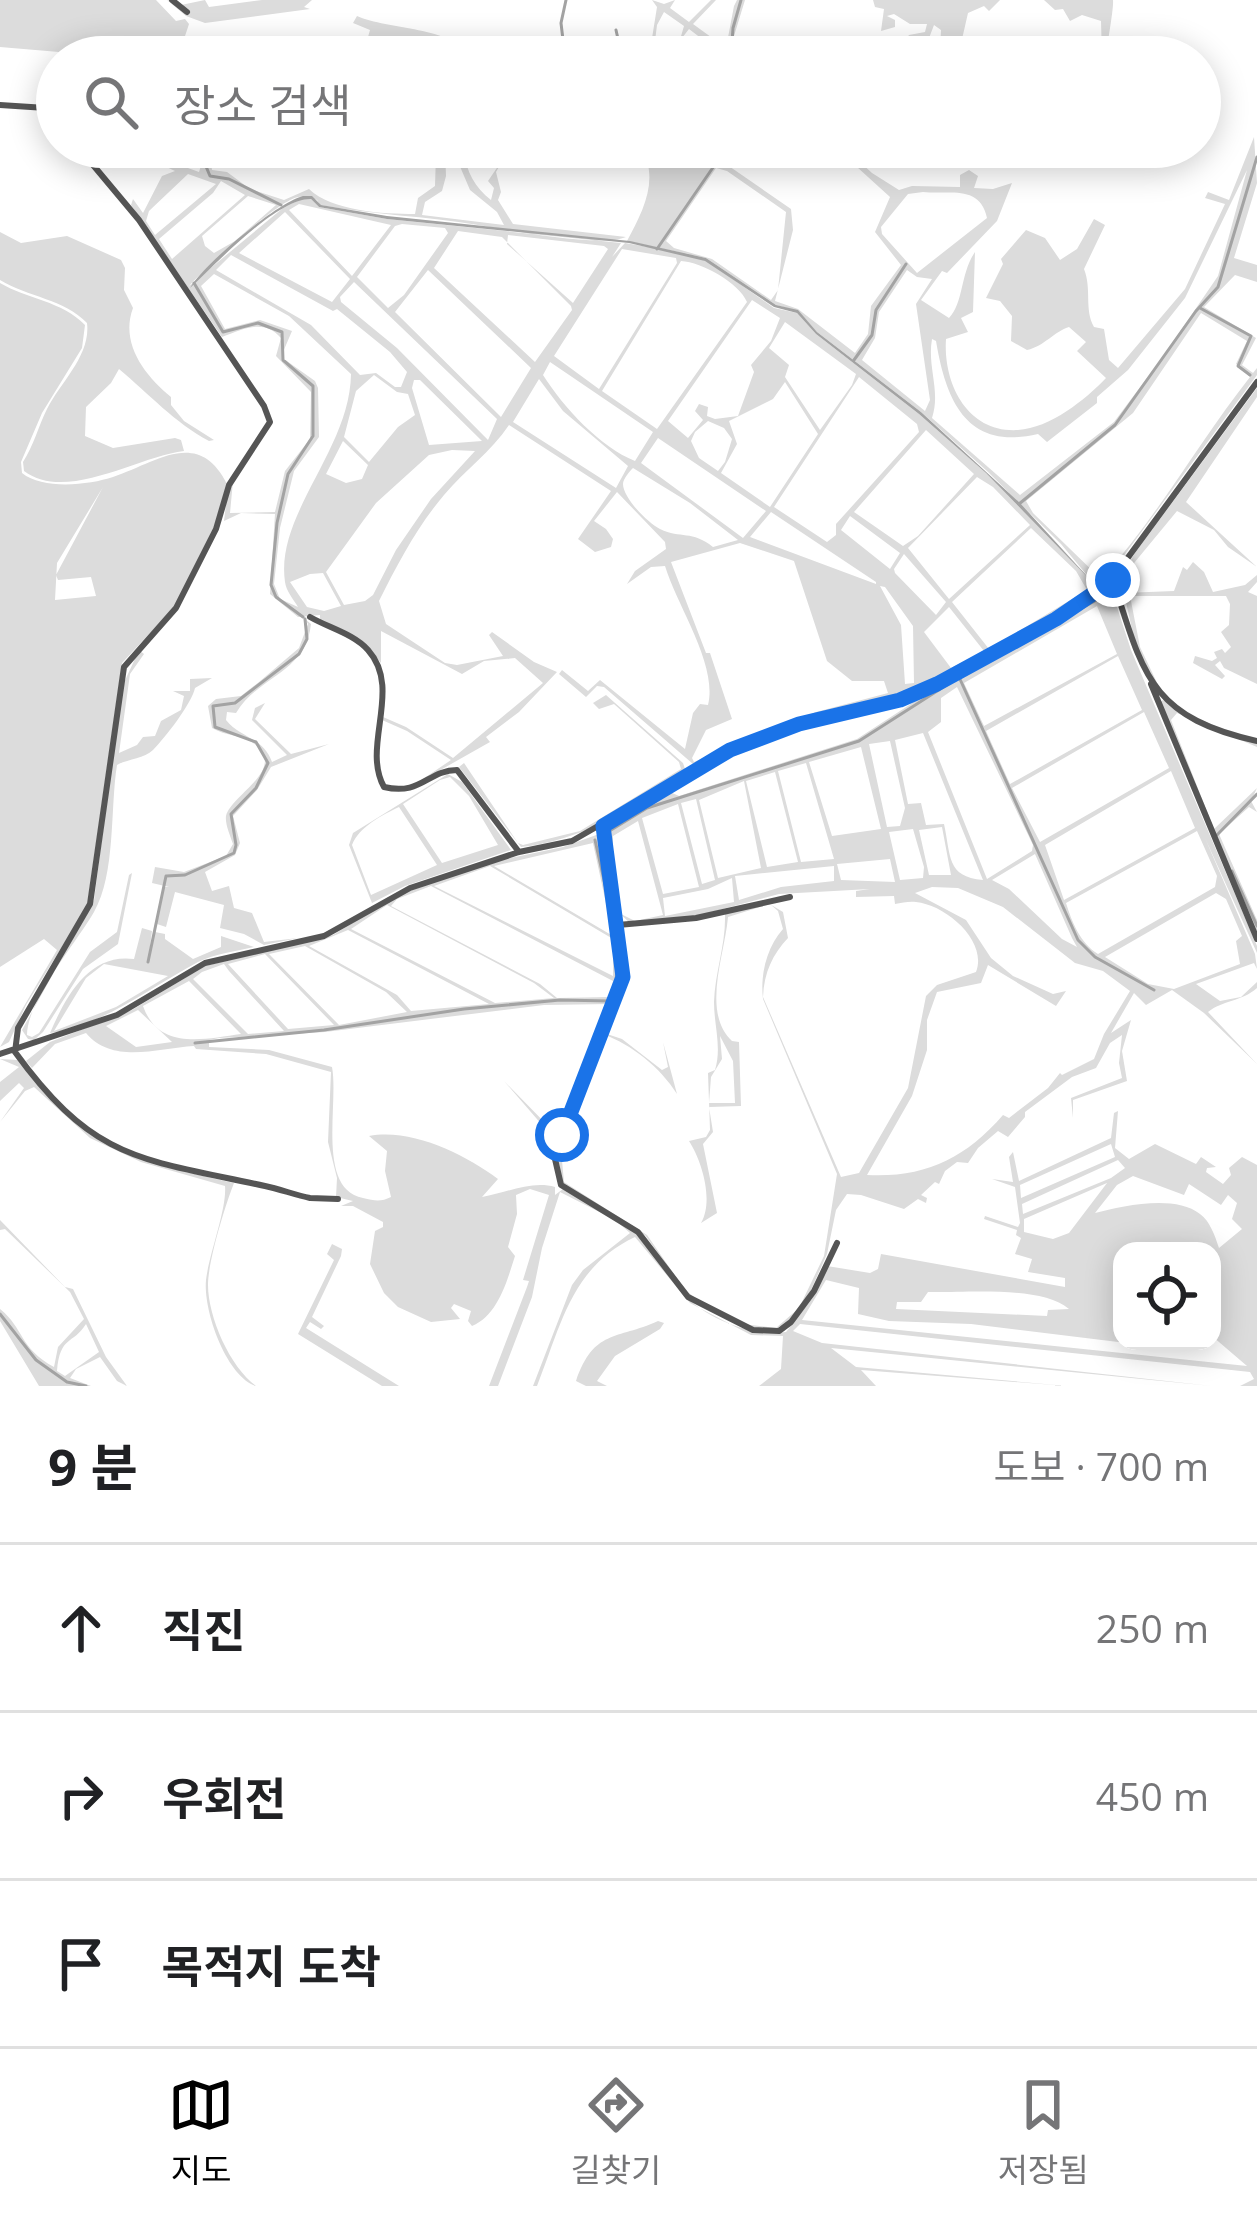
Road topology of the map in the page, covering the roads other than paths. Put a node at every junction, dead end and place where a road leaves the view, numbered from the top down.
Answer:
1 (172, 0) edge
2 (187, 12) dead end
3 (0, 105) edge
4 (36, 107) edge
5 (96, 168) edge
6 (1257, 382) edge
7 (1113, 580) junction
8 (310, 617) dead end
9 (1150, 683) junction
10 (1257, 741) edge
11 (603, 826) junction
12 (519, 852) junction
13 (790, 897) dead end
14 (618, 926) junction
15 (1257, 939) edge
16 (15, 1052) junction
17 (0, 1054) edge
18 (338, 1199) dead end
19 (837, 1243) dead end

1 - 2 street
3 - 4 street
5 - 16 street
6 - 7 street
7 - 9 street
7 - 11 street
8 - 12 street
9 - 10 street
9 - 15 street
11 - 12 street
11 - 14 street
12 - 16 street
13 - 14 street
14 - 19 street
16 - 17 street
16 - 18 street

